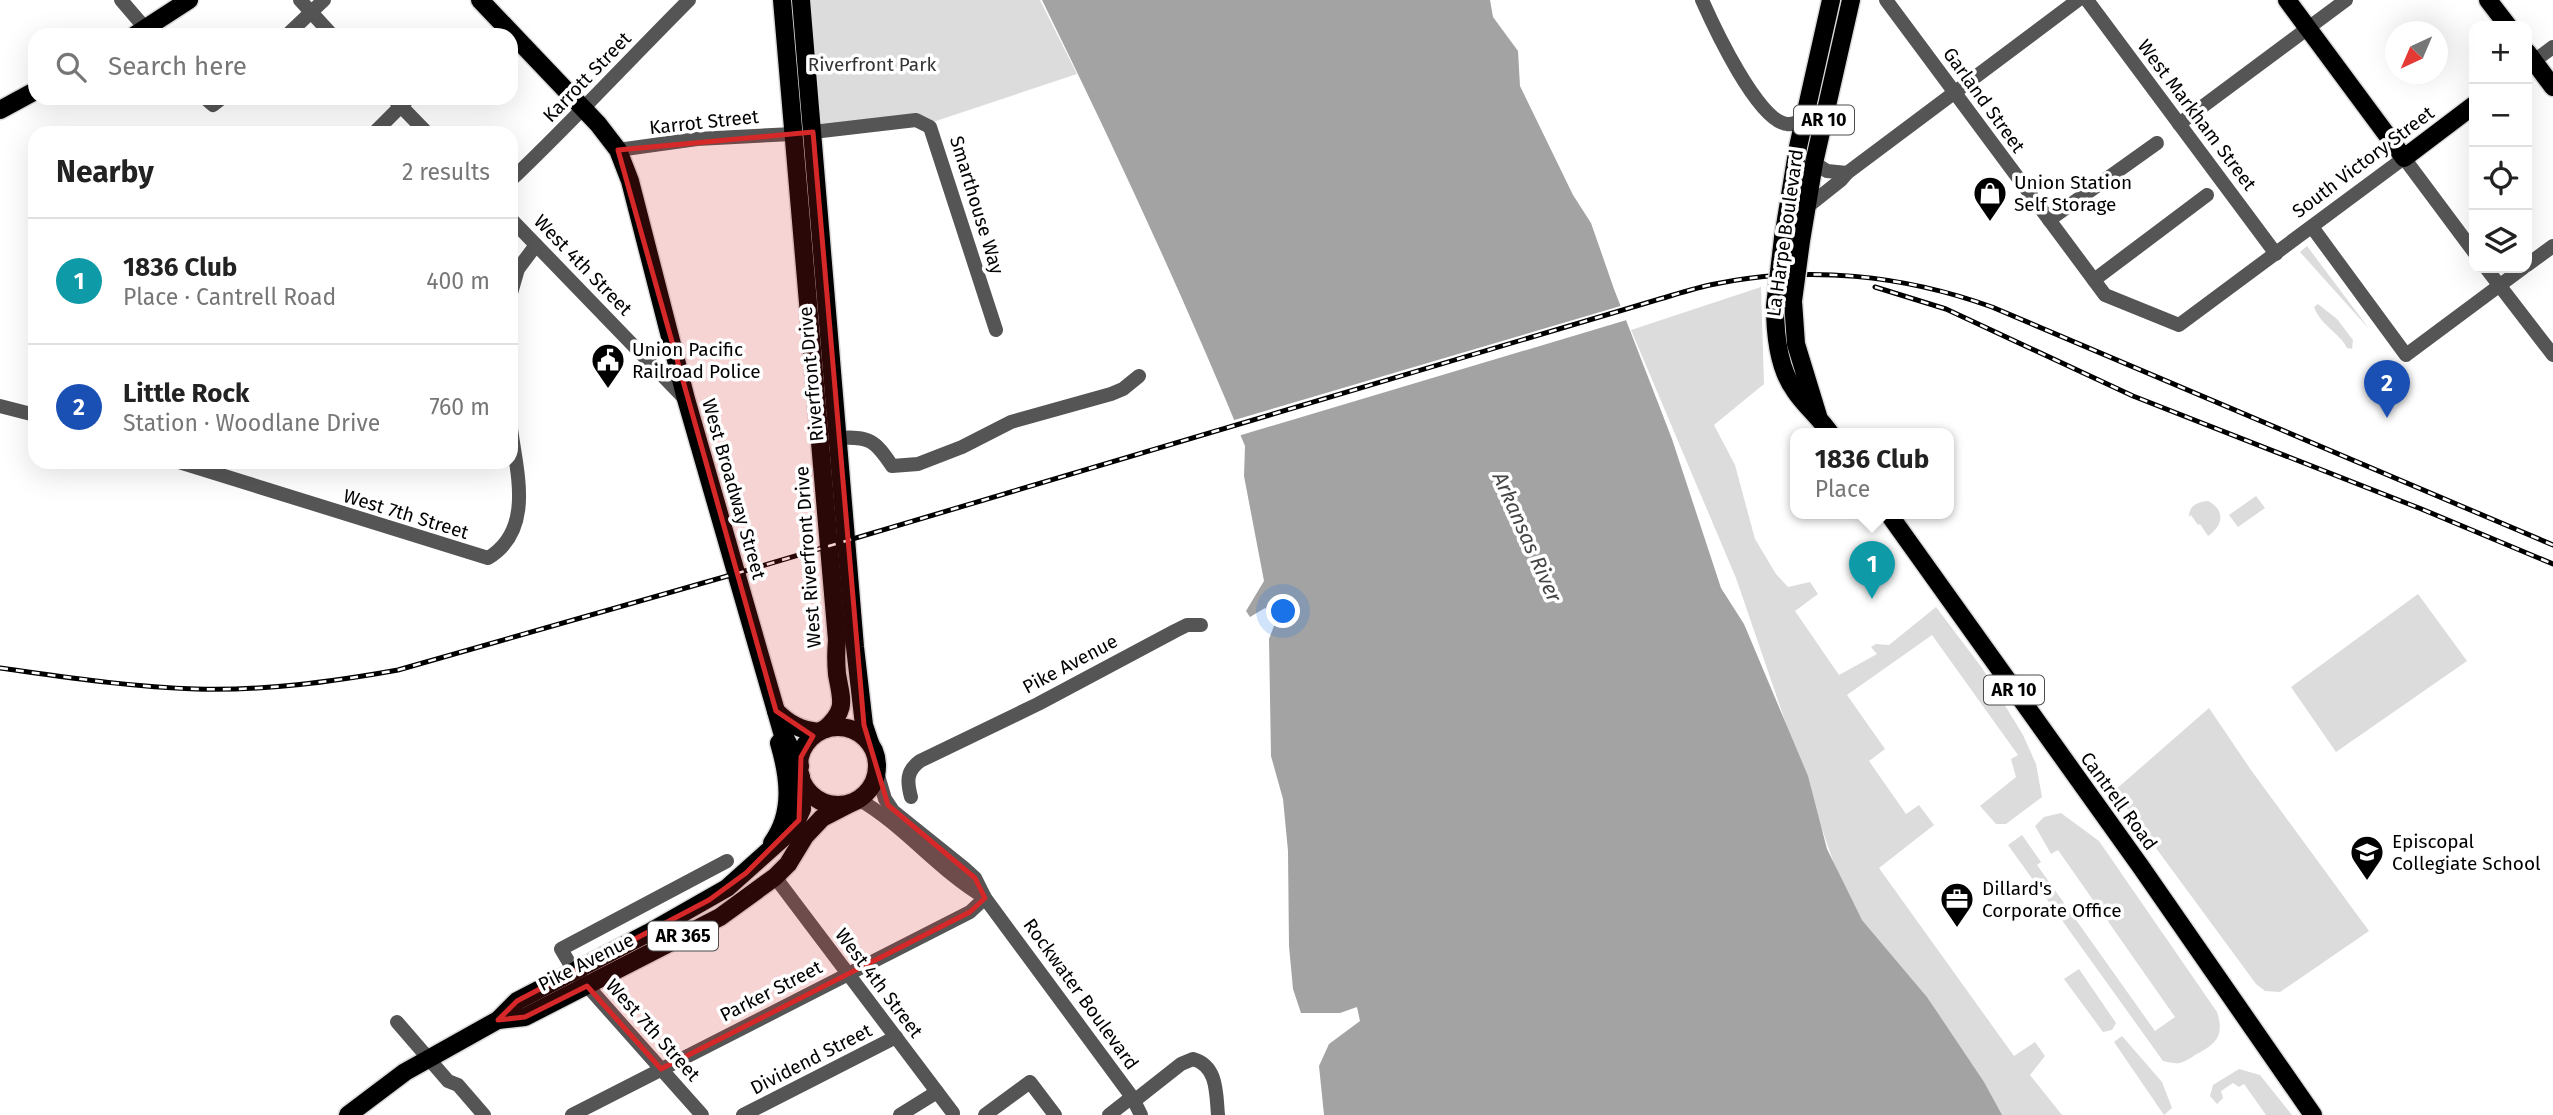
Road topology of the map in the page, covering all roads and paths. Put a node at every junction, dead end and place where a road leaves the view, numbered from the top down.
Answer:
1 (121, 0) edge
2 (189, 0) edge
3 (300, 0) edge
4 (324, 0) edge
5 (480, 0) edge
6 (689, 0) edge
7 (782, 0) edge
8 (801, 0) edge
9 (1702, 0) edge
10 (1831, 0) edge
11 (1851, 0) edge
12 (1886, 0) edge
13 (2078, 0) edge
14 (2087, 0) edge
15 (2287, 0) edge
16 (2346, 0) edge
17 (2488, 0) edge
18 (311, 12) junction
19 (2504, 21) edge
20 (141, 28) edge
21 (151, 28) edge
22 (294, 28) edge
23 (326, 28) edge
24 (506, 28) edge
25 (2308, 28) junction
26 (518, 40) edge
27 (2553, 47) edge
28 (2532, 58) edge
29 (2532, 63) edge
30 (2553, 87) edge
31 (1955, 92) junction
32 (28, 95) edge
33 (398, 105) edge
34 (404, 105) edge
35 (583, 109) junction
36 (2469, 109) edge
37 (0, 110) edge
38 (1802, 122) junction
39 (2179, 124) junction
40 (380, 126) edge
41 (421, 126) edge
42 (813, 132) junction
43 (793, 134) junction
44 (2157, 143) dead end
45 (618, 150) junction
46 (2404, 158) junction
47 (1814, 163) junction
48 (518, 173) edge
49 (1847, 173) junction
50 (2207, 195) dead end
51 (1807, 207) junction
52 (2049, 220) junction
53 (518, 226) edge
54 (2312, 227) junction
55 (2469, 244) edge
56 (536, 245) junction
57 (2553, 246) edge
58 (2276, 254) junction
59 (2532, 261) edge
60 (518, 269) edge
61 (2490, 273) edge
62 (2515, 273) edge
63 (2094, 280) junction
64 (2499, 285) junction
65 (1784, 304) junction
66 (2179, 325) joint
67 (996, 330) dead end
68 (2553, 355) edge
69 (1139, 376) dead end
70 (686, 399) junction
71 (0, 406) edge
72 (28, 413) edge
73 (1826, 428) edge
74 (838, 438) junction
75 (202, 469) edge
76 (515, 469) edge
77 (1892, 519) edge
78 (1201, 625) dead end
79 (776, 711) junction
80 (822, 730) junction
81 (870, 743) junction
82 (800, 771) junction
83 (877, 772) junction
84 (911, 797) dead end
85 (855, 801) junction
86 (764, 855) junction
87 (727, 861) dead end
88 (775, 877) junction
89 (985, 898) junction
90 (574, 971) junction
91 (848, 974) junction
92 (587, 986) junction
93 (498, 1020) junction
94 (397, 1022) dead end
95 (896, 1037) junction
96 (429, 1057) junction
97 (661, 1069) junction
98 (937, 1092) junction
99 (1133, 1099) junction
100 (953, 1113) dead end
101 (348, 1115) edge
102 (484, 1115) edge
103 (572, 1115) edge
104 (702, 1115) edge
105 (743, 1115) edge
106 (900, 1115) edge
107 (985, 1115) edge
108 (1055, 1115) edge
109 (1109, 1115) edge
110 (1141, 1115) edge
111 (1218, 1115) edge
112 (2313, 1115) edge

1 - 20 street
2 - 21 main road
3 - 18 street
4 - 18 street
5 - 24 main road, West Broadway Street / AR 365
6 - 35 street, Karrott Street
7 - 43 main road, West Riverfront Drive
8 - 42 main road, Riverfront Drive
9 - 38 street
10 - 38 main road, La Harpe Boulevard / AR 10
11 - 47 main road, La Harpe Boulevard / AR 10
12 - 31 street, Garland Street
13 - 31 street
14 - 39 street, West Markham Street
15 - 25 main road
16 - 25 street
17 - 19 main road
18 - 22 street
18 - 23 street
25 - 39 street
25 - 46 main road
26 - 35 main road, West Broadway Street / AR 365
27 - 28 street
29 - 30 main road
31 - 49 street
31 - 52 street, Garland Street
32 - 37 main road
33 - 40 street
34 - 41 street
35 - 45 main road, West Broadway Street / AR 365
35 - 48 street, Karrott Street
36 - 46 main road, South Victory Street
38 - 65 main road, La Harpe Boulevard / AR 10, bridge
39 - 58 street, West Markham Street
42 - 43 main road
42 - 67 street, Smarthouse Way
42 - 74 main road, Riverfront Drive
43 - 45 street, Karrot Street
43 - 80 main road, West Riverfront Drive
44 - 52 street
45 - 70 main road, West Broadway Street / AR 365
46 - 54 street, South Victory Street
46 - 55 street
47 - 49 street
47 - 51 main road, La Harpe Boulevard / AR 10
49 - 51 street
50 - 63 street
51 - 65 main road, La Harpe Boulevard / AR 10, bridge
52 - 63 street, Garland Street
53 - 56 street, West 4th Street
54 - 58 street, South Victory Street
54 - 64 street
56 - 60 street
56 - 70 street, West 4th Street
57 - 59 street
58 - 66 street, South Victory Street
61 - 64 street
62 - 64 street
63 - 66 street, Garland Street
64 - 68 street
65 - 73 main road, La Harpe Boulevard / AR 10
69 - 74 street
70 - 79 main road, West Broadway Street / AR 365
71 - 72 street
74 - 81 main road, Riverfront Drive
75 - 76 street, West 7th Street
77 - 112 main road, Cantrell Road / AR 10
78 - 84 street, Pike Avenue
79 - 80 main road
79 - 82 main road, West Broadway Street
79 - 86 main road, AR 365
80 - 81 main road
80 - 82 main road
81 - 83 main road
82 - 85 main road
82 - 86 main road, Pike Avenue
83 - 85 main road, AR 365
83 - 89 street, Rockwater Boulevard
85 - 88 main road, Pike Avenue / AR 365
85 - 89 street, Rockwater Boulevard
86 - 90 main road, Pike Avenue / AR 365
87 - 90 street
88 - 91 street, West 4th Street
88 - 92 main road, Pike Avenue / AR 365
89 - 91 street, Parker Street
89 - 99 street, Rockwater Boulevard
90 - 92 street, West 7th Street
90 - 93 main road, Pike Avenue / AR 365
91 - 95 street, West 4th Street
91 - 97 street, Parker Street
92 - 93 main road, Pike Avenue / AR 365
92 - 97 street, West 7th Street
93 - 96 main road, Pike Avenue / AR 365
94 - 96 street
95 - 98 street, West 4th Street
95 - 105 street, Dividend Street
96 - 101 main road, Pike Avenue / AR 365
96 - 102 street
97 - 103 street, Parker Street
97 - 104 street, West 7th Street
98 - 100 street, West 4th Street
98 - 106 street
99 - 109 street
99 - 110 street, Rockwater Boulevard
99 - 111 street
107 - 108 street

